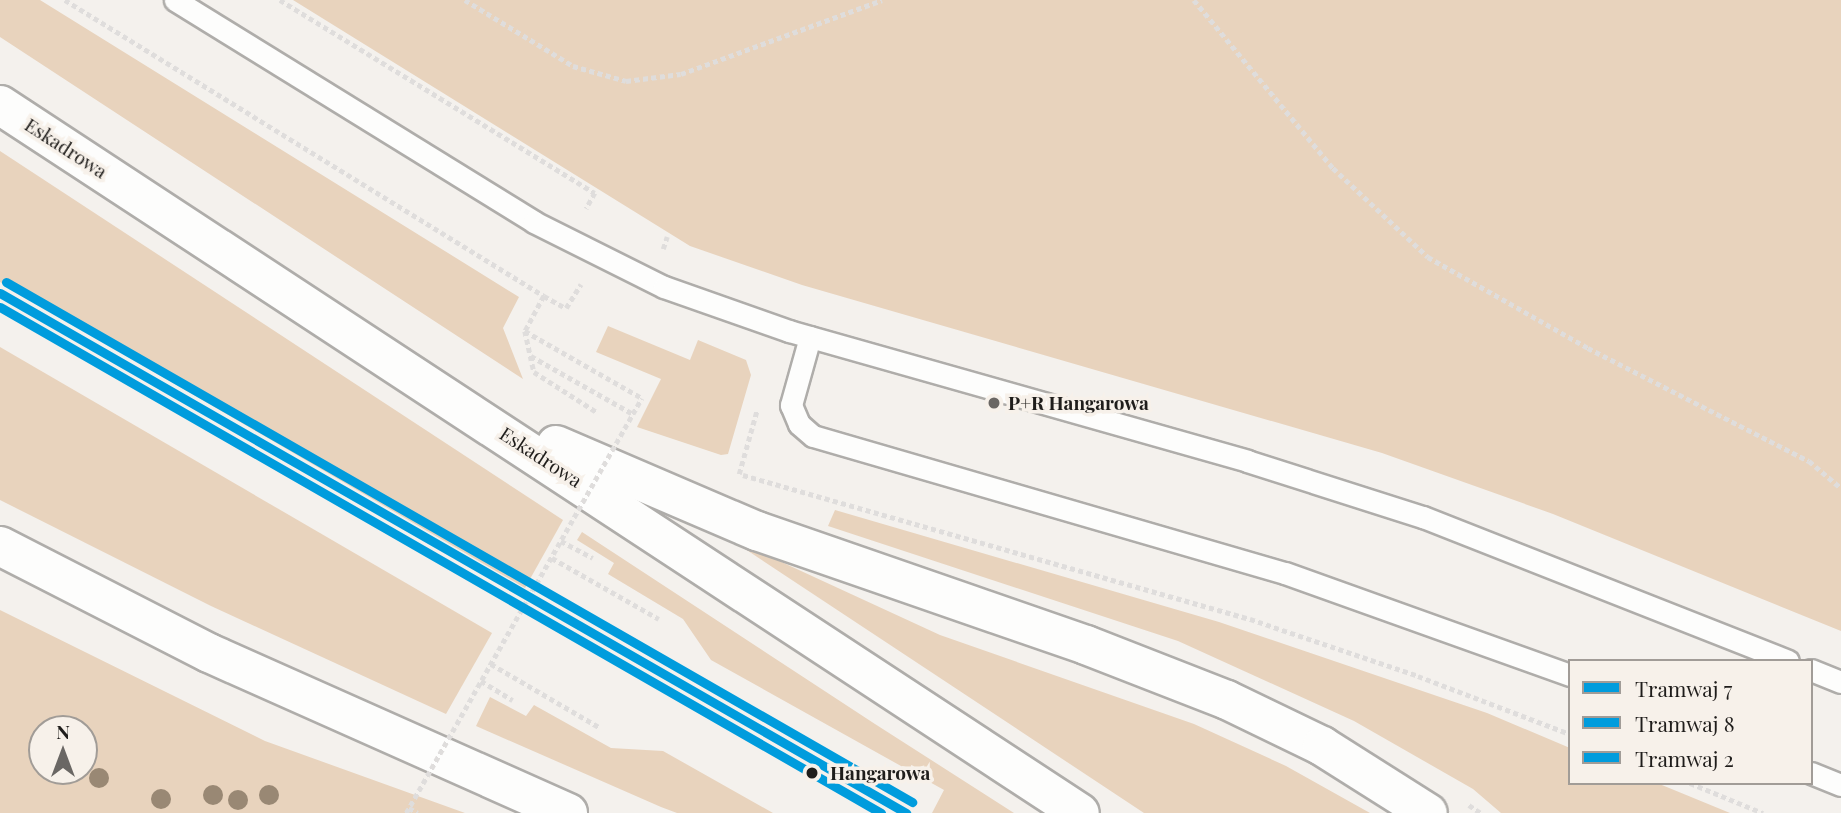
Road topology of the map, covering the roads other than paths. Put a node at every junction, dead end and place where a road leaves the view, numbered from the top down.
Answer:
1 (175, 0) edge
2 (0, 105) edge
3 (810, 337) junction
4 (466, 408) junction
5 (0, 546) edge
6 (1783, 659) edge
7 (1813, 671) edge
8 (1568, 674) edge
9 (1841, 682) edge
10 (1813, 774) edge
11 (1841, 785) edge
12 (568, 813) edge
13 (1080, 813) edge
14 (1429, 813) edge

1 - 3 lane
2 - 4 main road, Eskadrowa
3 - 6 lane
3 - 8 lane
4 - 13 main road, Eskadrowa
4 - 14 main road
5 - 12 main road
7 - 9 lane
10 - 11 lane

